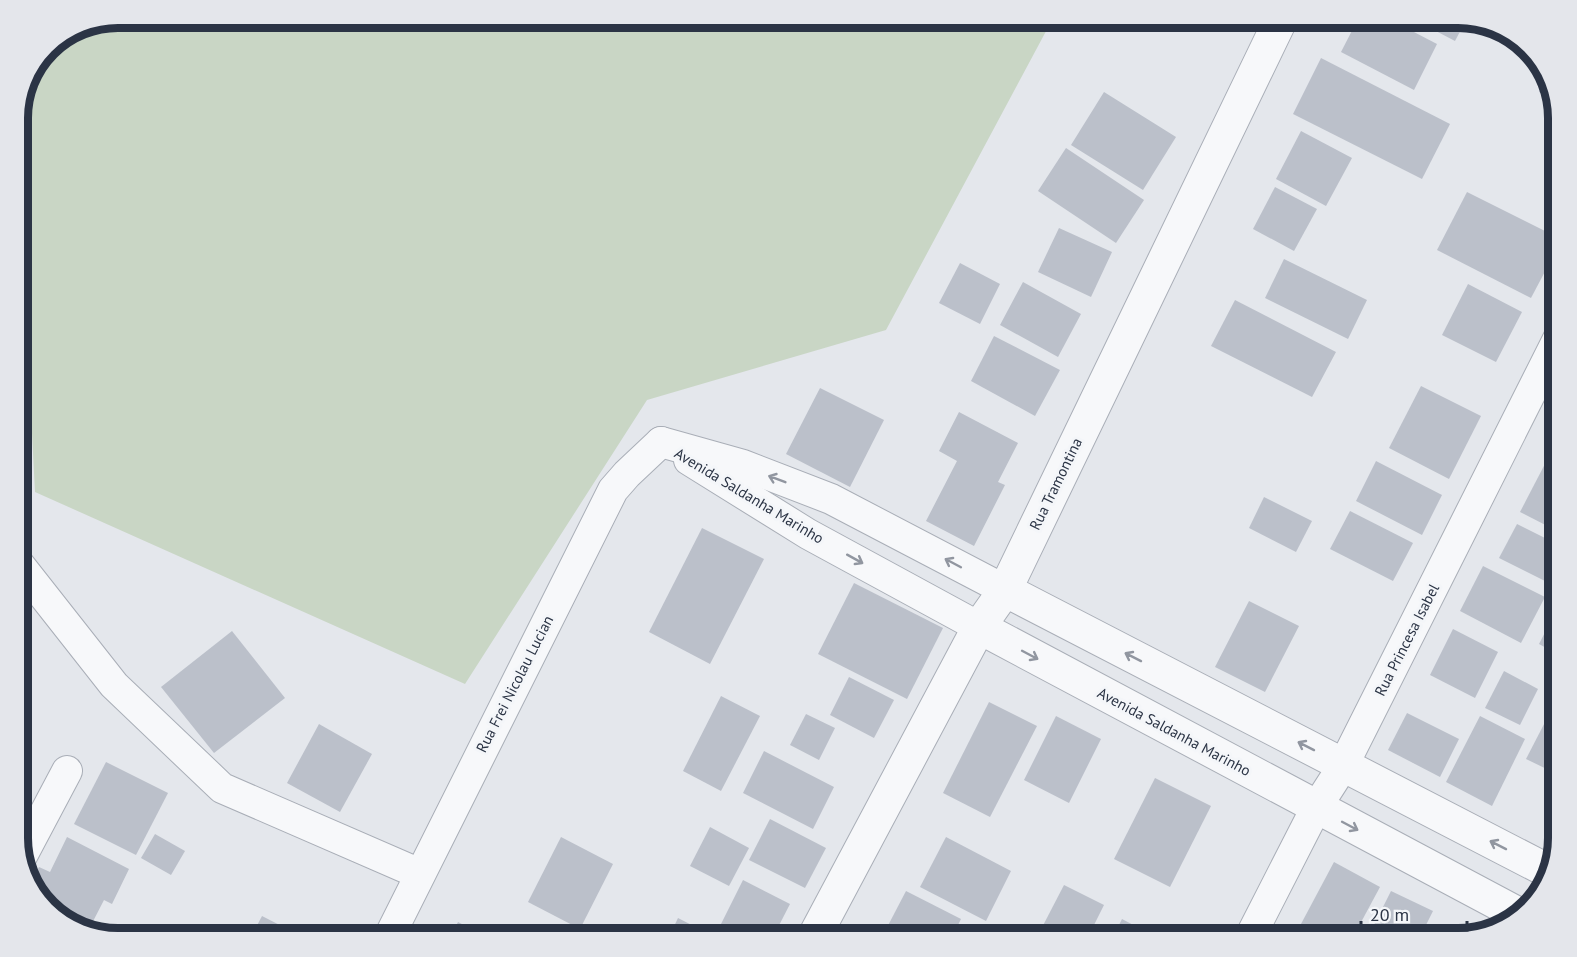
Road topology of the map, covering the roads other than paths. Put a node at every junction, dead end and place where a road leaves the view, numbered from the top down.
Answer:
1 (1277, 28) edge
2 (1548, 359) edge
3 (661, 442) junction
4 (29, 576) edge
5 (1005, 590) junction
6 (979, 627) junction
7 (1343, 766) junction
8 (67, 771) dead end
9 (1316, 808) junction
10 (29, 843) edge
11 (1543, 869) edge
12 (420, 874) junction
13 (1512, 911) edge
14 (393, 928) edge
15 (819, 928) edge
16 (1254, 928) edge

1 - 5 street, Rua Tramontina
2 - 7 street, Rua Princesa Isabel
5 -> 3 street, Avenida Saldanha Marinho
3 -> 6 street, Avenida Saldanha Marinho
3 - 12 street, Rua Frei Nicolau Lucian
4 - 12 street
5 - 6 street, Rua Tramontina
7 -> 5 street, Avenida Saldanha Marinho
6 -> 9 street, Avenida Saldanha Marinho
6 - 15 street, Rua Tramontina
7 - 9 street, Rua Princesa Isabel
11 -> 7 street, Avenida Saldanha Marinho
8 - 10 street
9 -> 13 street, Avenida Saldanha Marinho
9 - 16 street, Rua Princesa Isabel
12 - 14 street, Rua Frei Nicolau Lucian

